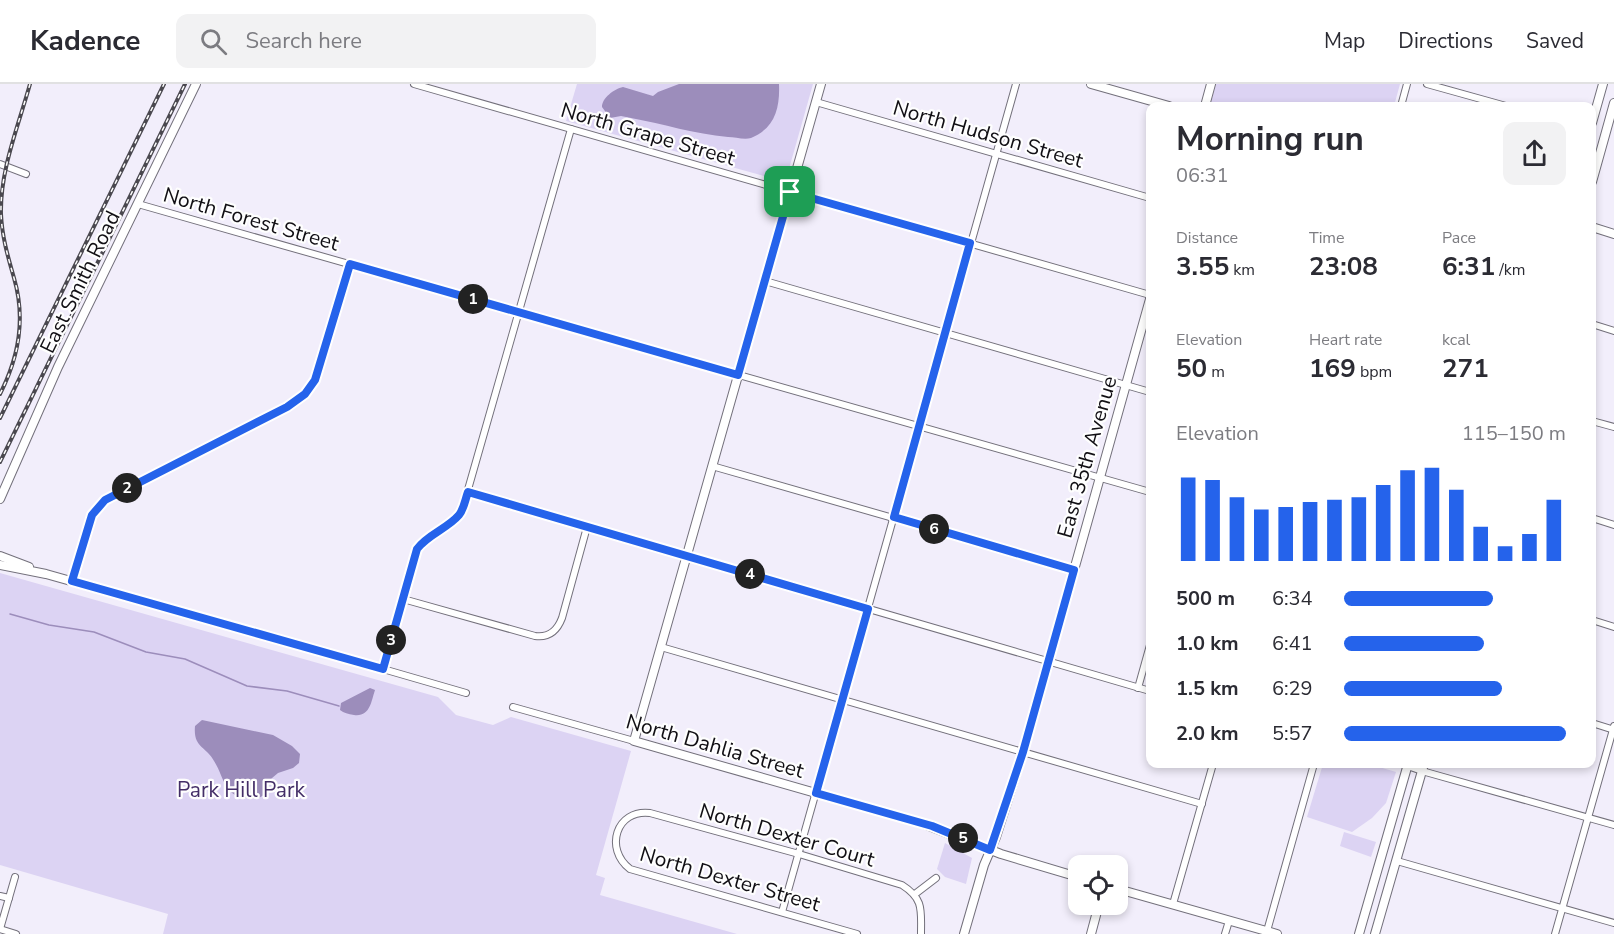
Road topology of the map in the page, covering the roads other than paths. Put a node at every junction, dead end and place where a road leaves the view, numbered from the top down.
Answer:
1 (196, 84) edge
2 (414, 84) edge
3 (821, 84) edge
4 (1016, 84) edge
5 (1091, 84) edge
6 (1211, 84) edge
7 (1407, 84) edge
8 (1427, 84) edge
9 (1603, 84) edge
10 (816, 102) junction
11 (1155, 102) edge
12 (1206, 102) edge
13 (1402, 102) edge
14 (1492, 102) edge
15 (1614, 103) edge
16 (1596, 109) edge
17 (571, 129) junction
18 (1610, 135) edge
19 (996, 153) junction
20 (0, 164) edge
21 (1596, 172) edge
22 (26, 174) dead end
23 (790, 192) junction
24 (1146, 197) edge
25 (138, 204) junction
26 (1596, 228) edge
27 (1614, 234) edge
28 (970, 243) junction
29 (350, 264) junction
30 (765, 281) junction
31 (1146, 296) edge
32 (519, 312) junction
33 (1146, 312) edge
34 (1596, 325) edge
35 (1614, 331) edge
36 (946, 333) junction
37 (738, 375) junction
38 (1126, 385) junction
39 (1146, 391) edge
40 (1596, 422) edge
41 (919, 427) junction
42 (1614, 427) edge
43 (712, 466) junction
44 (1100, 478) junction
45 (1146, 491) edge
46 (468, 492) junction
47 (0, 499) edge
48 (894, 517) junction
49 (1596, 519) edge
50 (1614, 525) edge
51 (587, 527) junction
52 (0, 556) edge
53 (687, 556) junction
54 (0, 565) edge
55 (1074, 570) junction
56 (46, 574) junction
57 (72, 581) junction
58 (403, 599) junction
59 (868, 609) junction
60 (1596, 621) edge
61 (1614, 627) edge
62 (661, 646) junction
63 (1146, 659) edge
64 (1048, 662) junction
65 (383, 669) junction
66 (1138, 688) junction
67 (1146, 690) edge
68 (466, 693) dead end
69 (842, 699) junction
70 (513, 707) dead end
71 (1596, 724) edge
72 (1614, 728) edge
73 (634, 741) junction
74 (1023, 752) junction
75 (1212, 768) edge
76 (1313, 768) edge
77 (1405, 768) edge
78 (1423, 768) edge
79 (1426, 768) edge
80 (816, 793) junction
81 (1202, 804) junction
82 (1588, 818) junction
83 (1614, 825) edge
84 (617, 835) joint
85 (990, 850) junction
86 (799, 854) junction
87 (1397, 861) junction
88 (1068, 874) edge
89 (15, 877) dead end
90 (936, 878) dead end
91 (1128, 891) edge
92 (915, 894) junction
93 (0, 896) edge
94 (9, 898) junction
95 (1173, 904) junction
96 (1562, 908) junction
97 (782, 912) junction
98 (1096, 915) edge
99 (1229, 921) junction
100 (1614, 923) edge
101 (0, 929) edge
102 (1272, 933) edge
103 (16, 934) edge
104 (857, 934) edge
105 (921, 934) edge
106 (964, 934) edge
107 (1091, 934) edge
108 (1225, 934) edge
109 (1359, 934) edge
110 (1376, 934) edge
111 (1555, 934) edge

1 - 25 street, East Smith Road
2 - 17 street, North Grape Street
3 - 10 street
4 - 19 street
5 - 11 street
6 - 12 street
7 - 13 street
8 - 14 street
9 - 16 street
10 - 19 street, North Hudson Street
10 - 23 street
15 - 18 street
17 - 23 street, North Grape Street
17 - 32 street
18 - 21 street
19 - 24 street, North Hudson Street
19 - 28 street
20 - 22 street
23 - 28 street, North Grape Street
23 - 30 street
25 - 29 street, North Forest Street
25 - 47 street, East Smith Road
26 - 27 street
28 - 31 street, North Grape Street
28 - 36 street
29 - 32 street, North Forest Street
29 - 57 street
30 - 36 street
30 - 37 street
32 - 37 street, North Forest Street
32 - 46 street
33 - 38 street, East 35th Avenue
34 - 35 street
36 - 38 street
36 - 41 street
37 - 41 street, North Forest Street
37 - 43 street
38 - 39 street
38 - 44 street, East 35th Avenue
40 - 42 street
41 - 44 street, North Forest Street
41 - 48 street
43 - 48 street
43 - 53 street
44 - 45 street, North Forest Street
44 - 55 street, East 35th Avenue
46 - 51 street
46 - 58 street
48 - 55 street
48 - 59 street
49 - 50 street
51 - 53 street
51 - 58 street
52 - 56 street
53 - 59 street
53 - 62 street
54 - 56 street
55 - 64 street, East 35th Avenue
56 - 57 street
57 - 65 street
58 - 65 street
59 - 64 street
59 - 69 street
60 - 61 street
62 - 69 street
62 - 73 street
63 - 66 street
64 - 66 street
64 - 74 street, East 35th Avenue
65 - 68 street
66 - 67 street
69 - 74 street
69 - 80 street
70 - 73 street, North Dahlia Street
71 - 72 street
72 - 82 street
73 - 80 street, North Dahlia Street
74 - 81 street
74 - 85 street, East 35th Avenue
75 - 81 street
76 - 102 street
77 - 109 street
78 - 87 street
79 - 82 street
80 - 85 street, North Dahlia Street
80 - 86 street
81 - 95 street
82 - 83 street
82 - 96 street
84 - 86 street, North Dexter Court
84 - 97 street, North Dexter Street
85 - 88 street, North Dahlia Street
85 - 106 street, East 35th Avenue
86 - 92 street, North Dexter Court
86 - 97 street
87 - 96 street
87 - 110 street
89 - 94 street
90 - 92 street
91 - 95 street
92 - 105 street
93 - 94 street
94 - 101 street
95 - 99 street
96 - 100 street
96 - 111 street
97 - 104 street, North Dexter Street
98 - 107 street
99 - 102 street
99 - 108 street
101 - 103 street

